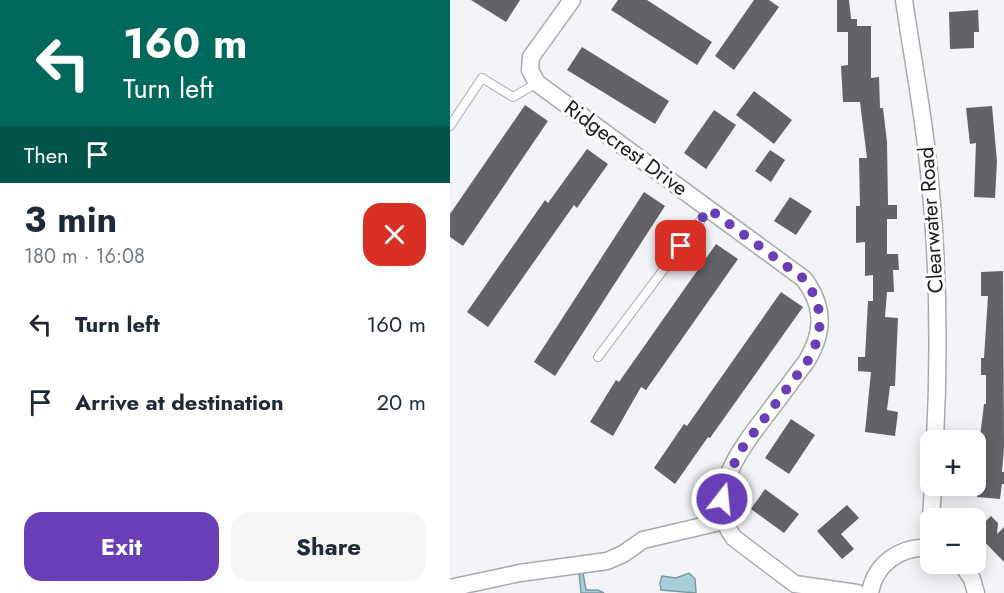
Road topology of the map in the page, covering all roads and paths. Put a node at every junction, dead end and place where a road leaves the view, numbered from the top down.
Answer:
1 (572, 0) edge
2 (904, 0) edge
3 (537, 83) junction
4 (450, 126) edge
5 (709, 209) junction
6 (598, 357) dead end
7 (936, 430) edge
8 (724, 522) junction
9 (920, 549) edge
10 (969, 574) edge
11 (450, 588) edge
12 (857, 593) edge
13 (870, 593) edge
14 (976, 593) edge

1 - 3 street
2 - 7 street, Clearwater Road
3 - 4 lane
3 - 5 street, Ridgecrest Drive
5 - 6 lane
5 - 8 street, Ridgecrest Drive
8 - 11 street
8 - 12 street
9 - 13 street
10 - 14 street

